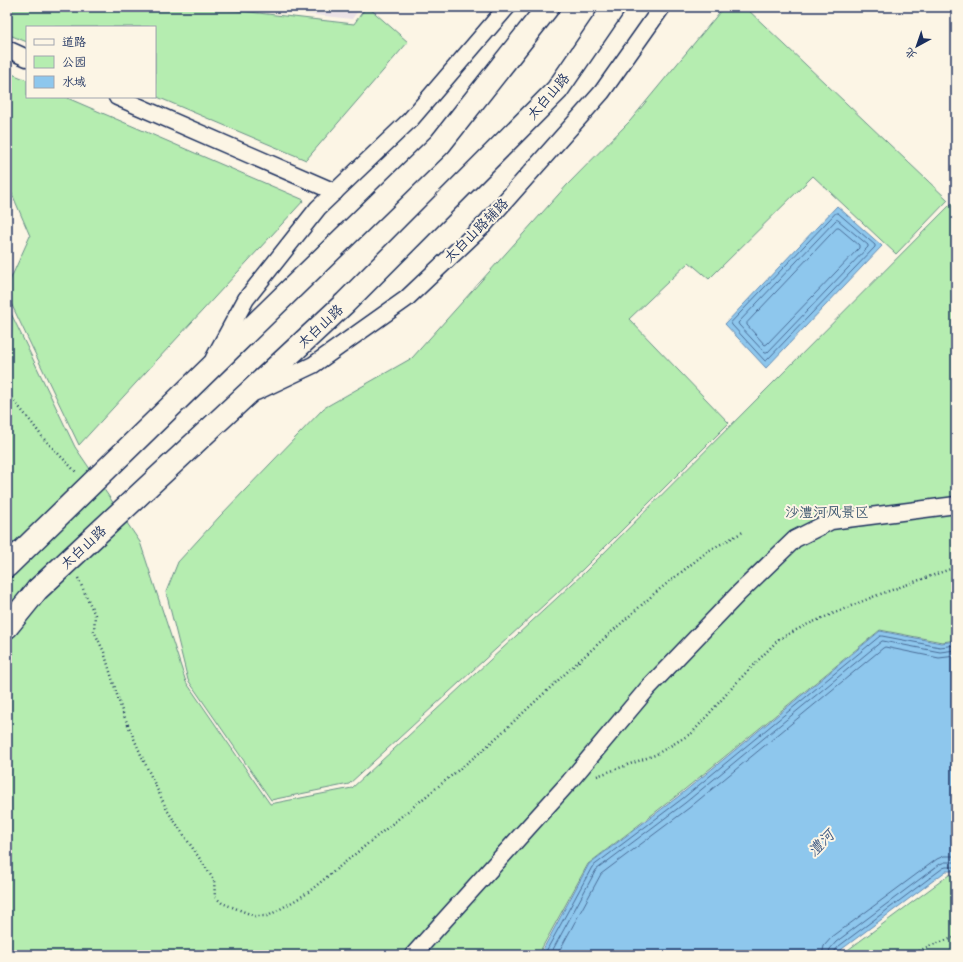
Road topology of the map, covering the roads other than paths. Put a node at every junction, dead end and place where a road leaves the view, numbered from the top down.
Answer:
1 (506, 7) edge
2 (548, 7) edge
3 (614, 7) edge
4 (662, 7) edge
5 (7, 49) edge
6 (26, 58) edge
7 (119, 98) edge
8 (335, 192) junction
9 (208, 370) junction
10 (242, 399) junction
11 (956, 505) edge
12 (7, 566) edge
13 (7, 627) edge
14 (413, 955) edge

1 - 8 street
2 - 9 main road
3 - 10 main road, 太白山路
4 - 10 street, 太白山路辅路
5 - 6 street
7 - 8 street
8 - 9 street
9 - 12 main road
10 - 13 main road, 太白山路
11 - 14 street

